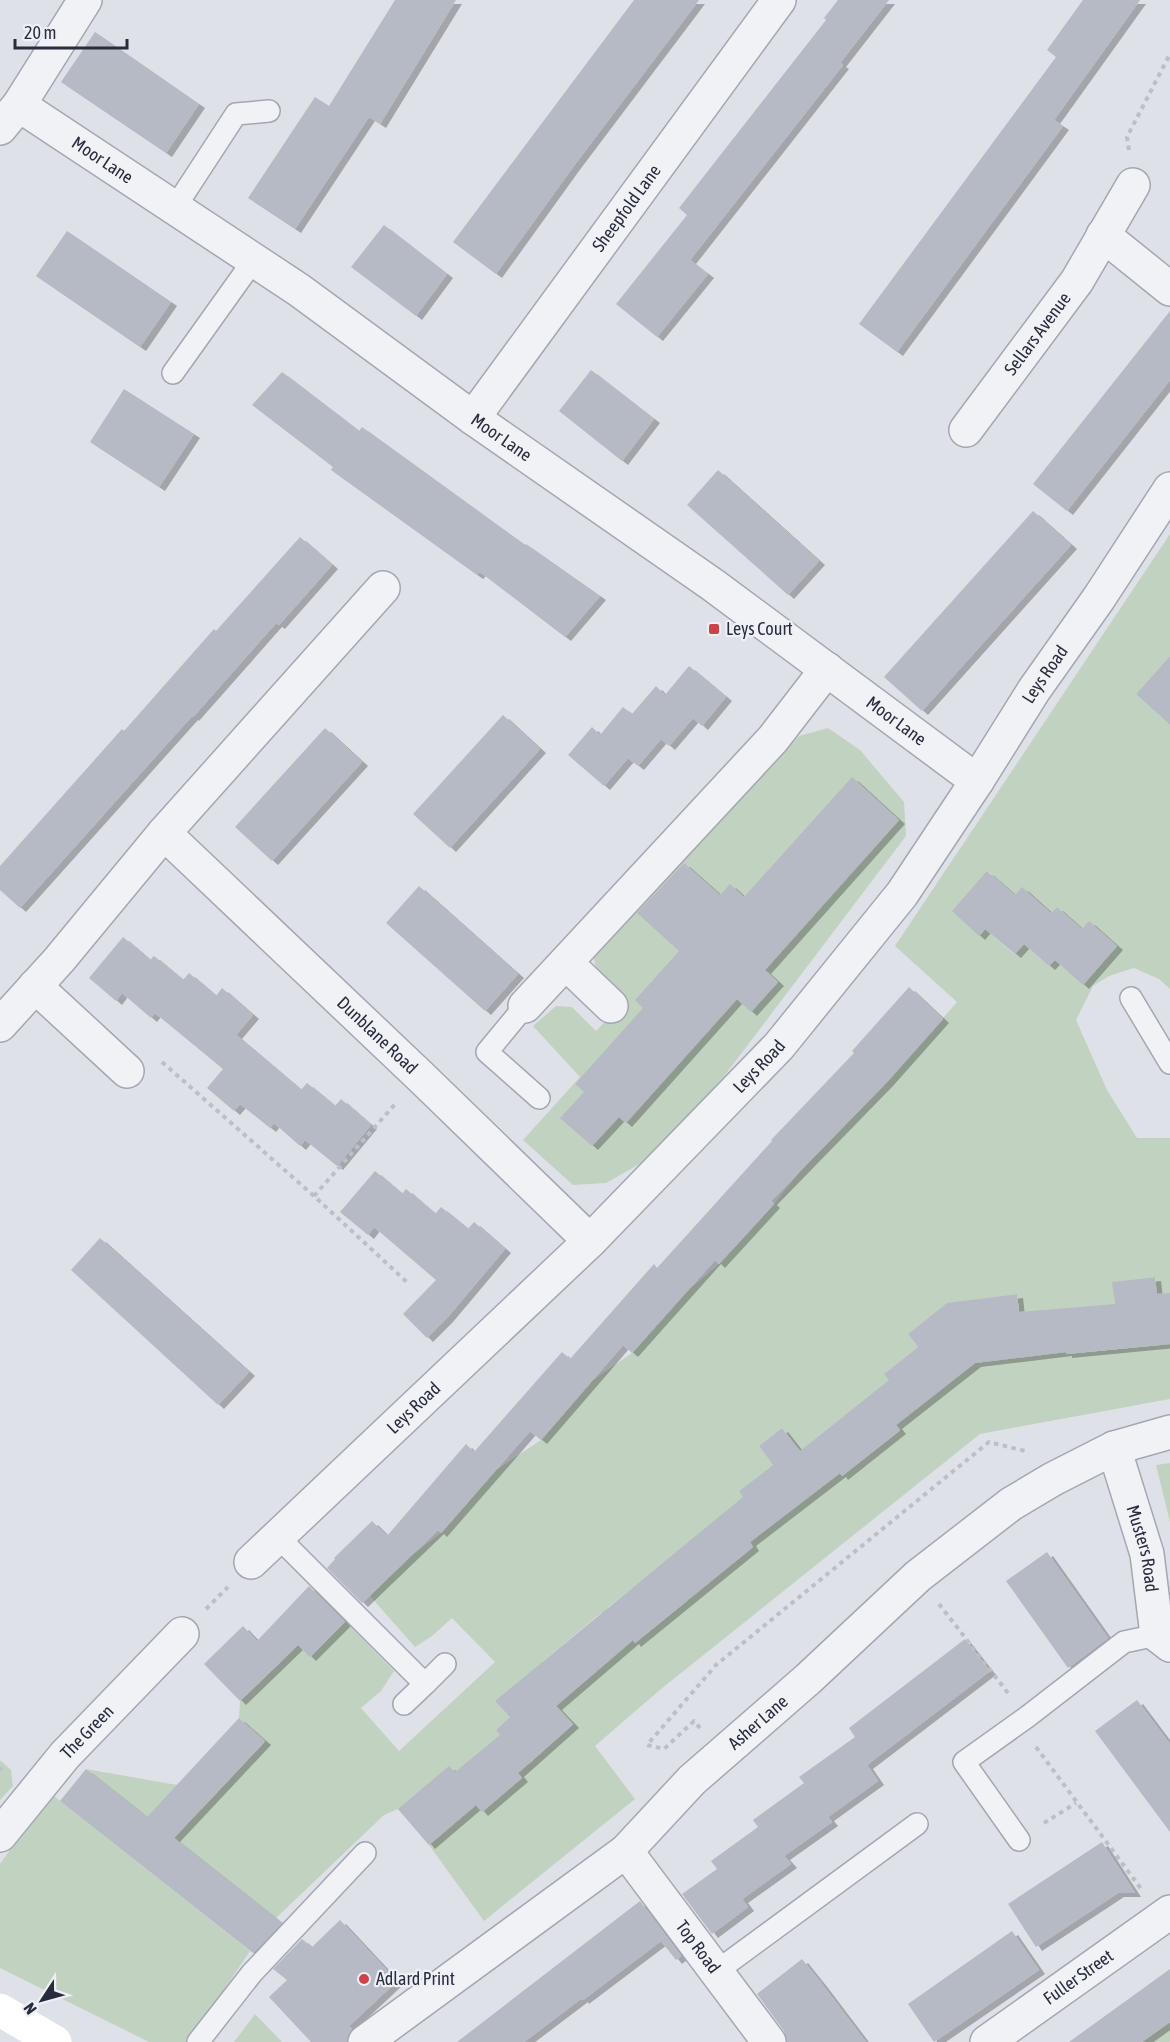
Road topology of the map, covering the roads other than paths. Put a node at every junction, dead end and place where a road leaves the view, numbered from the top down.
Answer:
1 (85, 0) edge
2 (779, 0) edge
3 (269, 111) dead end
4 (9, 116) edge
5 (1133, 185) road end
6 (174, 209) junction
7 (1103, 235) junction
8 (253, 261) junction
9 (1170, 289) edge
10 (173, 373) dead end
11 (472, 418) junction
12 (966, 430) dead end
13 (1170, 489) edge
14 (383, 588) dead end
15 (827, 669) junction
16 (977, 781) junction
17 (164, 833) junction
18 (566, 963) junction
19 (35, 986) junction
20 (1131, 998) dead end
21 (525, 1006) joint
22 (611, 1006) dead end
23 (0, 1025) edge
24 (141, 1063) road end
25 (1170, 1063) edge
26 (539, 1098) dead end
27 (590, 1241) junction
28 (1170, 1432) edge
29 (1114, 1448) junction
30 (278, 1537) junction
31 (251, 1563) road end
32 (182, 1634) road end
33 (1163, 1640) edge
34 (445, 1664) dead end
35 (425, 1684) junction
36 (404, 1704) dead end
37 (917, 1824) dead end
38 (0, 1835) edge
39 (1019, 1840) road end
40 (626, 1851) junction
41 (365, 1853) dead end
42 (1166, 1915) edge
43 (717, 1971) junction
44 (0, 2010) edge
45 (55, 2042) edge
46 (198, 2042) edge
47 (364, 2042) edge
48 (769, 2042) edge
49 (987, 2042) edge

1 - 4 street
2 - 11 street, Sheepfold Lane
3 - 6 lane
4 - 6 street, Moor Lane
5 - 7 street, Sellars Avenue
6 - 8 street, Moor Lane
7 - 9 street
7 - 12 street, Sellars Avenue
8 - 10 lane
8 - 11 street, Moor Lane
11 - 15 street, Moor Lane
13 - 16 street, Leys Road
14 - 17 street
15 - 16 street, Moor Lane
15 - 18 street
16 - 27 street, Leys Road
17 - 19 street
17 - 27 street, Dunblane Road
18 - 21 street
18 - 22 street
19 - 23 street
19 - 24 street
20 - 25 lane
21 - 26 lane
27 - 30 street, Leys Road
28 - 29 street, Asher Lane
29 - 33 street, Musters Road
29 - 40 street, Asher Lane
30 - 31 street, Leys Road
30 - 35 lane
32 - 38 street, The Green
33 - 39 lane
34 - 35 lane
35 - 36 lane
37 - 43 lane
40 - 43 street, Top Road
40 - 47 street, Asher Lane
41 - 46 lane
42 - 49 street, Fuller Street
43 - 48 street, Top Road
44 - 45 street

